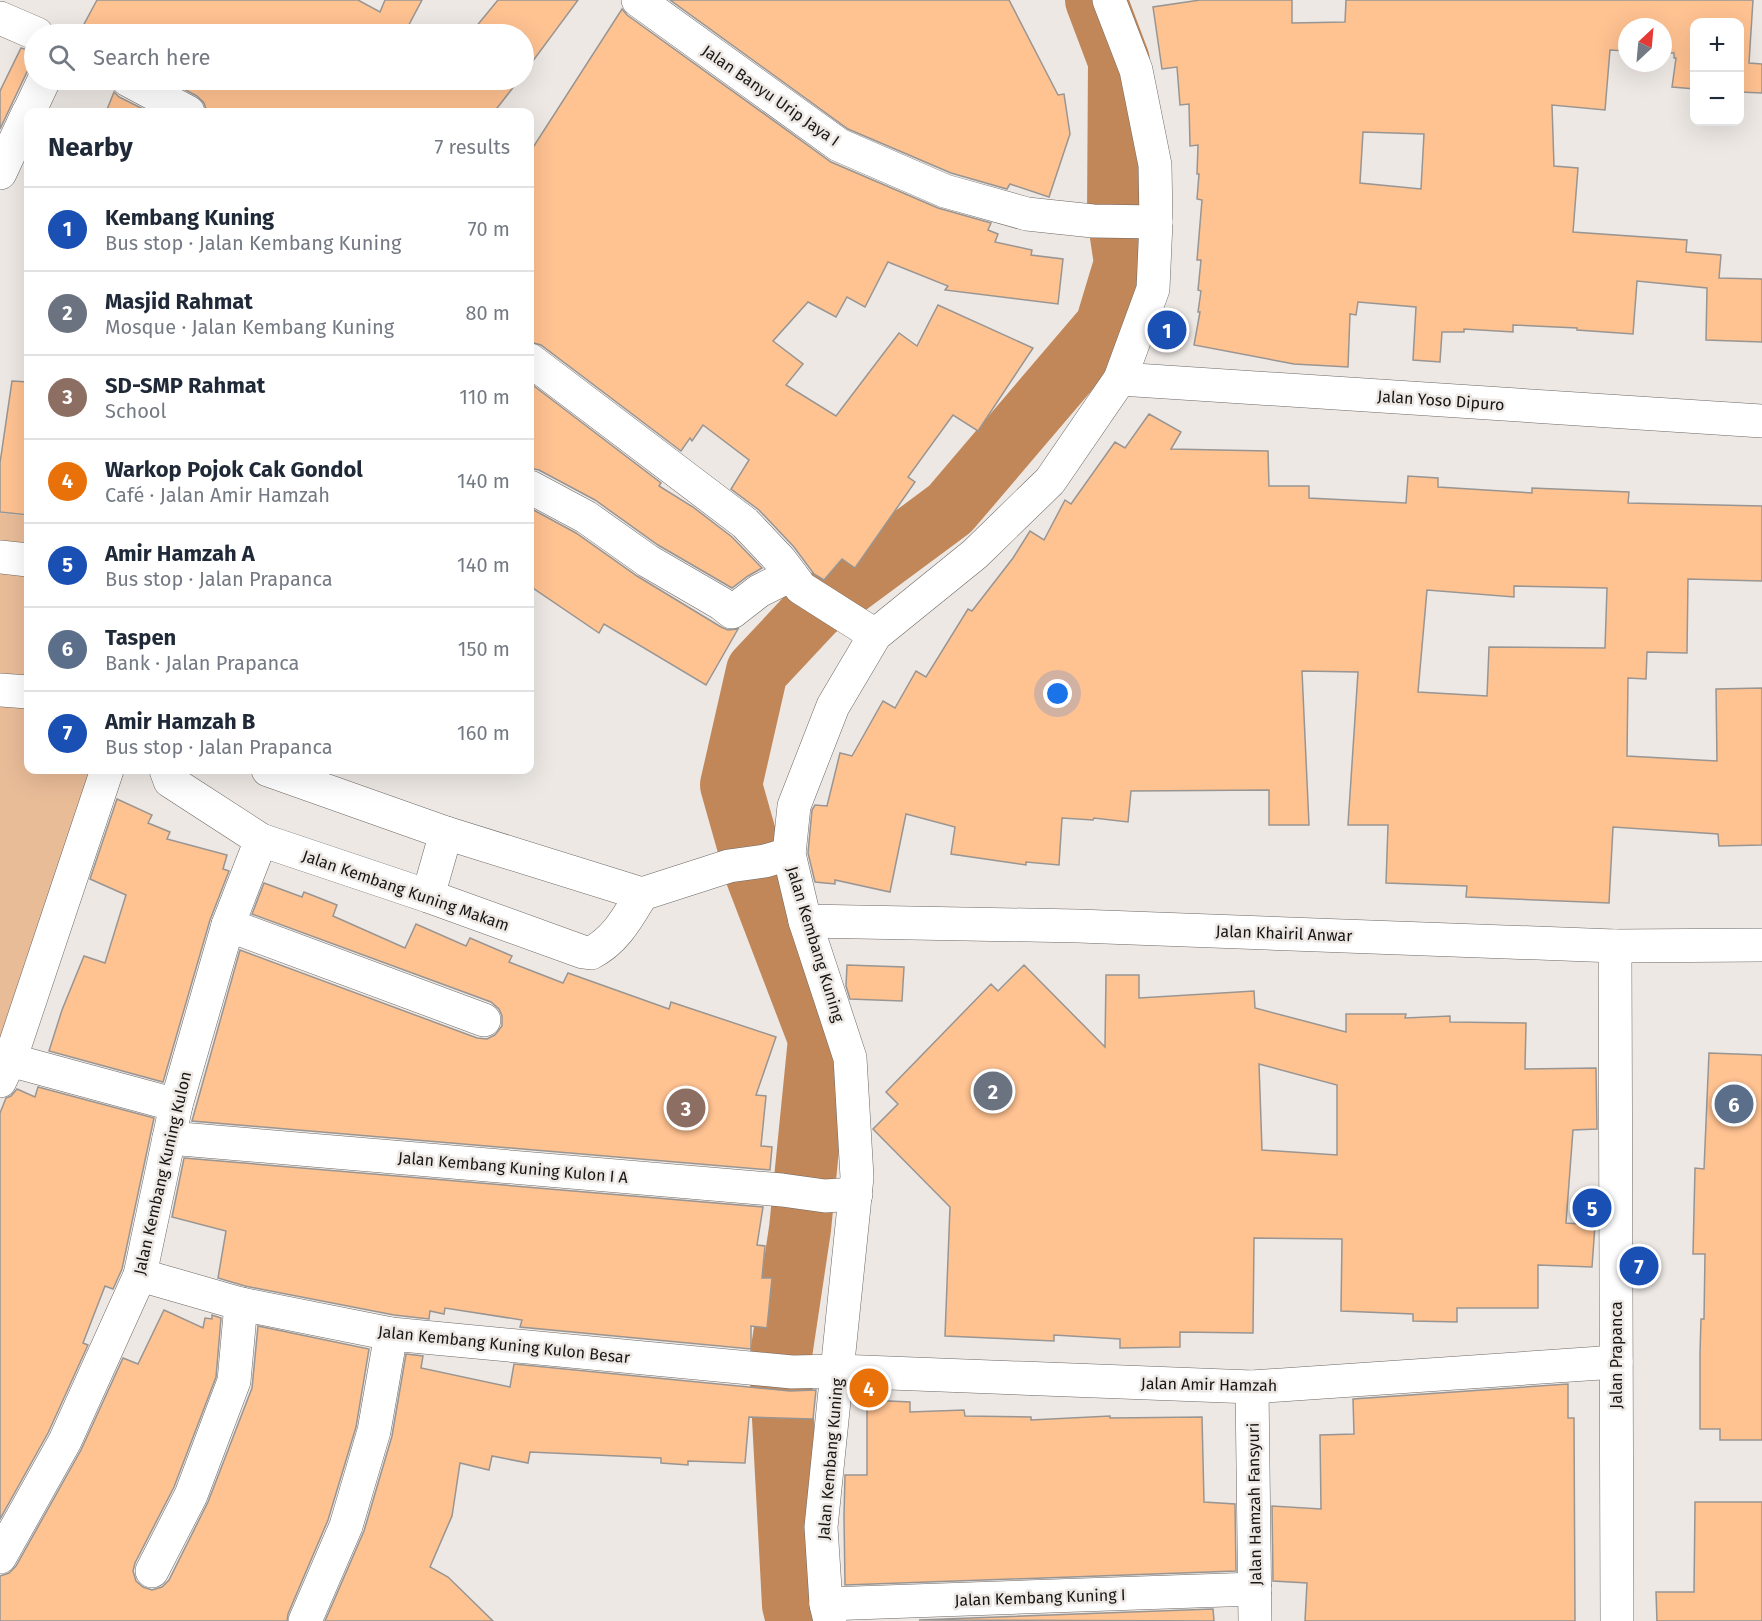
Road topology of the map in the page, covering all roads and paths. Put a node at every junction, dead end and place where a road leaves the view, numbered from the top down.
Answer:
1 (638, 0) edge
2 (1109, 0) edge
3 (0, 18) edge
4 (24, 28) edge
5 (39, 90) edge
6 (147, 90) edge
7 (30, 108) edge
8 (180, 108) edge
9 (24, 122) edge
10 (0, 173) edge
11 (1145, 222) junction
12 (534, 363) edge
13 (1120, 379) junction
14 (1762, 421) edge
15 (534, 489) edge
16 (0, 557) edge
17 (24, 560) edge
18 (796, 582) junction
19 (875, 635) junction
20 (0, 690) edge
21 (24, 692) edge
22 (106, 774) edge
23 (171, 774) edge
24 (279, 774) edge
25 (446, 833) junction
26 (261, 840) junction
27 (777, 858) junction
28 (642, 894) junction
29 (428, 896) junction
30 (805, 921) junction
31 (228, 925) junction
32 (1762, 945) edge
33 (1615, 946) junction
34 (484, 1020) dead end
35 (5, 1070) edge
36 (176, 1105) junction
37 (169, 1138) junction
38 (840, 1195) junction
39 (140, 1275) junction
40 (241, 1304) junction
41 (391, 1334) junction
42 (1616, 1362) junction
43 (838, 1371) junction
44 (1252, 1387) junction
45 (0, 1557) edge
46 (152, 1571) dead end
47 (1255, 1605) edge
48 (828, 1613) edge
49 (305, 1621) edge
50 (1617, 1621) edge

1 - 11 street, Jalan Banyu Urip Jaya I
2 - 11 street, Jalan Kembang Kuning
3 - 4 street
5 - 7 street
6 - 8 street
9 - 10 street
11 - 13 street, Jalan Kembang Kuning
12 - 18 street
13 - 14 street, Jalan Yoso Dipuro
13 - 19 street, Jalan Kembang Kuning
15 - 18 street
16 - 17 street
18 - 19 street
19 - 27 street, Jalan Kembang Kuning
20 - 21 street
22 - 35 street
23 - 26 street, Jalan Kembang Kuning Makam
24 - 25 street
25 - 28 street
25 - 29 street
26 - 29 street, Jalan Kembang Kuning Makam
26 - 31 street, Jalan Kembang Kuning Kulon
27 - 28 street
27 - 30 street, Jalan Kembang Kuning
28 - 29 street, Jalan Kembang Kuning Makam
30 - 33 street, Jalan Khairil Anwar
30 - 38 street, Jalan Kembang Kuning
31 - 34 street
31 - 36 street, Jalan Kembang Kuning Kulon
32 - 33 street, Jalan Khairil Anwar
33 - 42 street, Jalan Prapanca
35 - 36 street
36 - 37 street, Jalan Kembang Kuning Kulon
37 - 38 street, Jalan Kembang Kuning Kulon I A
37 - 39 street, Jalan Kembang Kuning Kulon
38 - 43 street, Jalan Kembang Kuning
39 - 40 street, Jalan Kembang Kuning Kulon Besar
39 - 45 street, Jalan Kembang Kuning Kulon
40 - 41 street, Jalan Kembang Kuning Kulon Besar
40 - 46 street
41 - 43 street, Jalan Kembang Kuning Kulon Besar
41 - 49 street
42 - 44 street, Jalan Amir Hamzah
42 - 50 street, Jalan Prapanca
43 - 44 street, Jalan Amir Hamzah
43 - 48 street, Jalan Kembang Kuning
44 - 47 street, Jalan Hamzah Fansyuri
47 - 48 street, Jalan Kembang Kuning I

